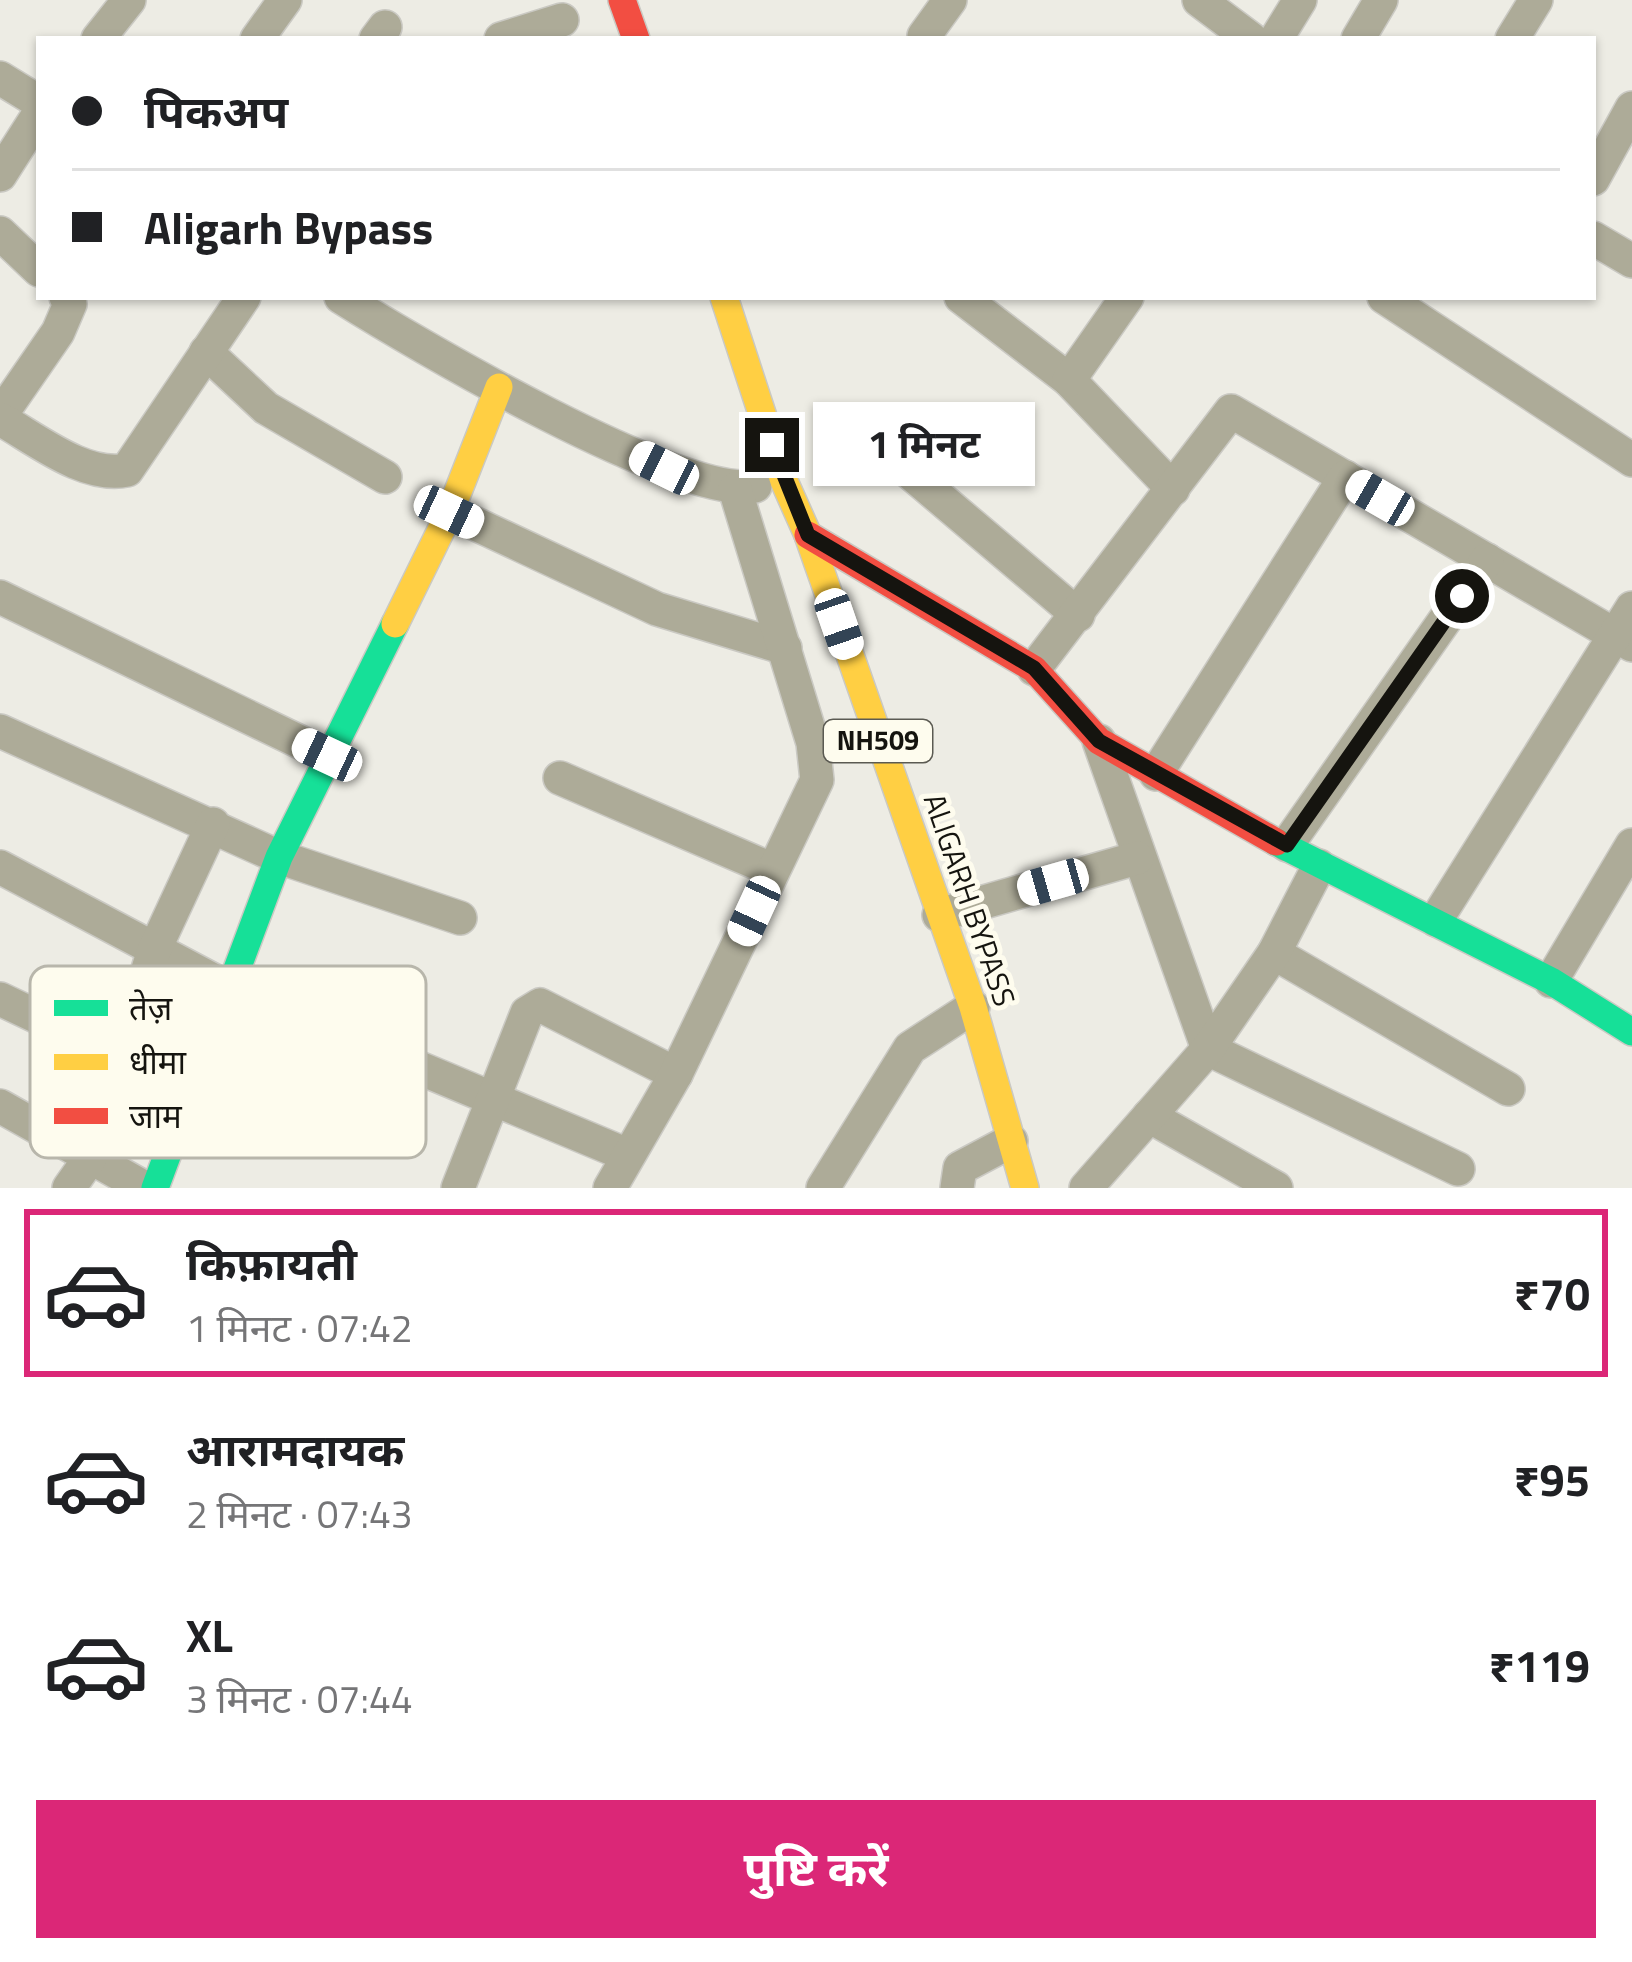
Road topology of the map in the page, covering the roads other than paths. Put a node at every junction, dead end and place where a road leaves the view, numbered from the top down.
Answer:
1 (129, 0) edge
2 (285, 0) edge
3 (622, 0) edge
4 (950, 0) edge
5 (1199, 0) edge
6 (1300, 0) edge
7 (1381, 0) edge
8 (1536, 0) edge
9 (562, 20) dead end
10 (100, 36) edge
11 (258, 36) edge
12 (511, 36) edge
13 (635, 36) edge
14 (926, 36) edge
15 (1247, 36) edge
16 (1278, 36) edge
17 (1360, 36) edge
18 (1514, 36) edge
19 (0, 78) edge
20 (36, 100) edge
21 (1632, 108) edge
22 (36, 119) edge
23 (1596, 174) edge
24 (0, 175) edge
25 (0, 233) edge
26 (1596, 240) edge
27 (1632, 261) edge
28 (36, 267) edge
29 (68, 300) edge
30 (242, 300) edge
31 (346, 300) edge
32 (725, 300) edge
33 (965, 300) edge
34 (1125, 300) edge
35 (1389, 300) edge
36 (206, 352) junction
37 (1069, 380) junction
38 (499, 387) junction
39 (0, 418) edge
40 (887, 454) dead end
41 (1632, 460) edge
42 (385, 477) dead end
43 (1345, 477) junction
44 (759, 485) junction
45 (1173, 488) junction
46 (449, 512) junction
47 (808, 535) junction
48 (1487, 560) junction
49 (0, 597) edge
50 (1078, 615) junction
51 (1627, 630) edge
52 (785, 648) junction
53 (1034, 668) junction
54 (0, 730) edge
55 (1099, 741) junction
56 (327, 755) junction
57 (1156, 774) junction
58 (560, 778) dead end
59 (213, 824) junction
60 (1632, 844) edge
61 (1287, 845) junction
62 (280, 857) junction
63 (1137, 858) junction
64 (1319, 866) junction
65 (0, 867) edge
66 (773, 870) junction
67 (939, 915) junction
68 (460, 918) dead end
69 (1436, 920) junction
70 (153, 952) junction
71 (1274, 952) junction
72 (149, 966) edge
73 (182, 966) edge
74 (237, 966) edge
75 (1551, 981) junction
76 (0, 999) edge
77 (973, 1007) junction
78 (30, 1013) edge
79 (1632, 1032) edge
80 (1208, 1049) junction
81 (426, 1070) edge
82 (676, 1074) junction
83 (1508, 1089) dead end
84 (490, 1097) junction
85 (0, 1106) edge
86 (1149, 1117) junction
87 (30, 1123) edge
88 (626, 1154) junction
89 (90, 1158) joint
90 (166, 1158) edge
91 (979, 1162) edge
92 (1458, 1169) dead end
93 (69, 1188) edge
94 (145, 1188) edge
95 (155, 1188) edge
96 (458, 1188) edge
97 (610, 1188) edge
98 (824, 1188) edge
99 (1025, 1188) edge
100 (1086, 1188) edge
101 (1276, 1188) edge

1 - 10 street
2 - 11 street
3 - 13 main road
4 - 14 street
5 - 15 street
6 - 16 street
7 - 17 street
8 - 18 street
9 - 12 street
19 - 20 street
21 - 23 street
22 - 24 street
25 - 28 street
26 - 27 street
29 - 39 street
30 - 36 street
31 - 38 street
32 - 44 main road, ALIGARH BYPASS / NH509
33 - 37 street
34 - 37 street
35 - 41 street
36 - 39 street
36 - 42 street
37 - 45 street
38 - 44 street
38 - 46 main road
40 - 50 street
43 - 45 street
43 - 48 street
43 - 57 street
44 - 47 main road, ALIGARH BYPASS / NH509
44 - 52 street
45 - 50 street
46 - 52 street
46 - 56 main road
47 - 53 main road
47 - 67 main road, ALIGARH BYPASS / NH509
48 - 51 street
48 - 61 street
49 - 56 street
50 - 53 street
51 - 69 street
52 - 66 street
53 - 55 main road
54 - 59 street
55 - 57 main road
55 - 63 street
56 - 62 main road
57 - 61 main road
58 - 66 street
59 - 62 street
59 - 70 street
60 - 75 street
61 - 64 main road
62 - 68 street
62 - 74 main road
63 - 67 street
63 - 80 street
64 - 69 main road
64 - 71 street
65 - 70 street
66 - 82 street
67 - 77 main road, ALIGARH BYPASS / NH509
69 - 75 main road
70 - 72 street
70 - 73 street
71 - 80 street
71 - 83 street
75 - 79 main road
76 - 78 street
77 - 91 main road, ALIGARH BYPASS / NH509
77 - 98 street
80 - 86 street
80 - 92 street
81 - 84 street
82 - 84 street
82 - 88 street
84 - 88 street
84 - 96 street
85 - 87 street
86 - 100 street
86 - 101 street
88 - 97 street
89 - 93 street
89 - 94 street
90 - 95 main road
91 - 99 main road, ALIGARH BYPASS / NH509

